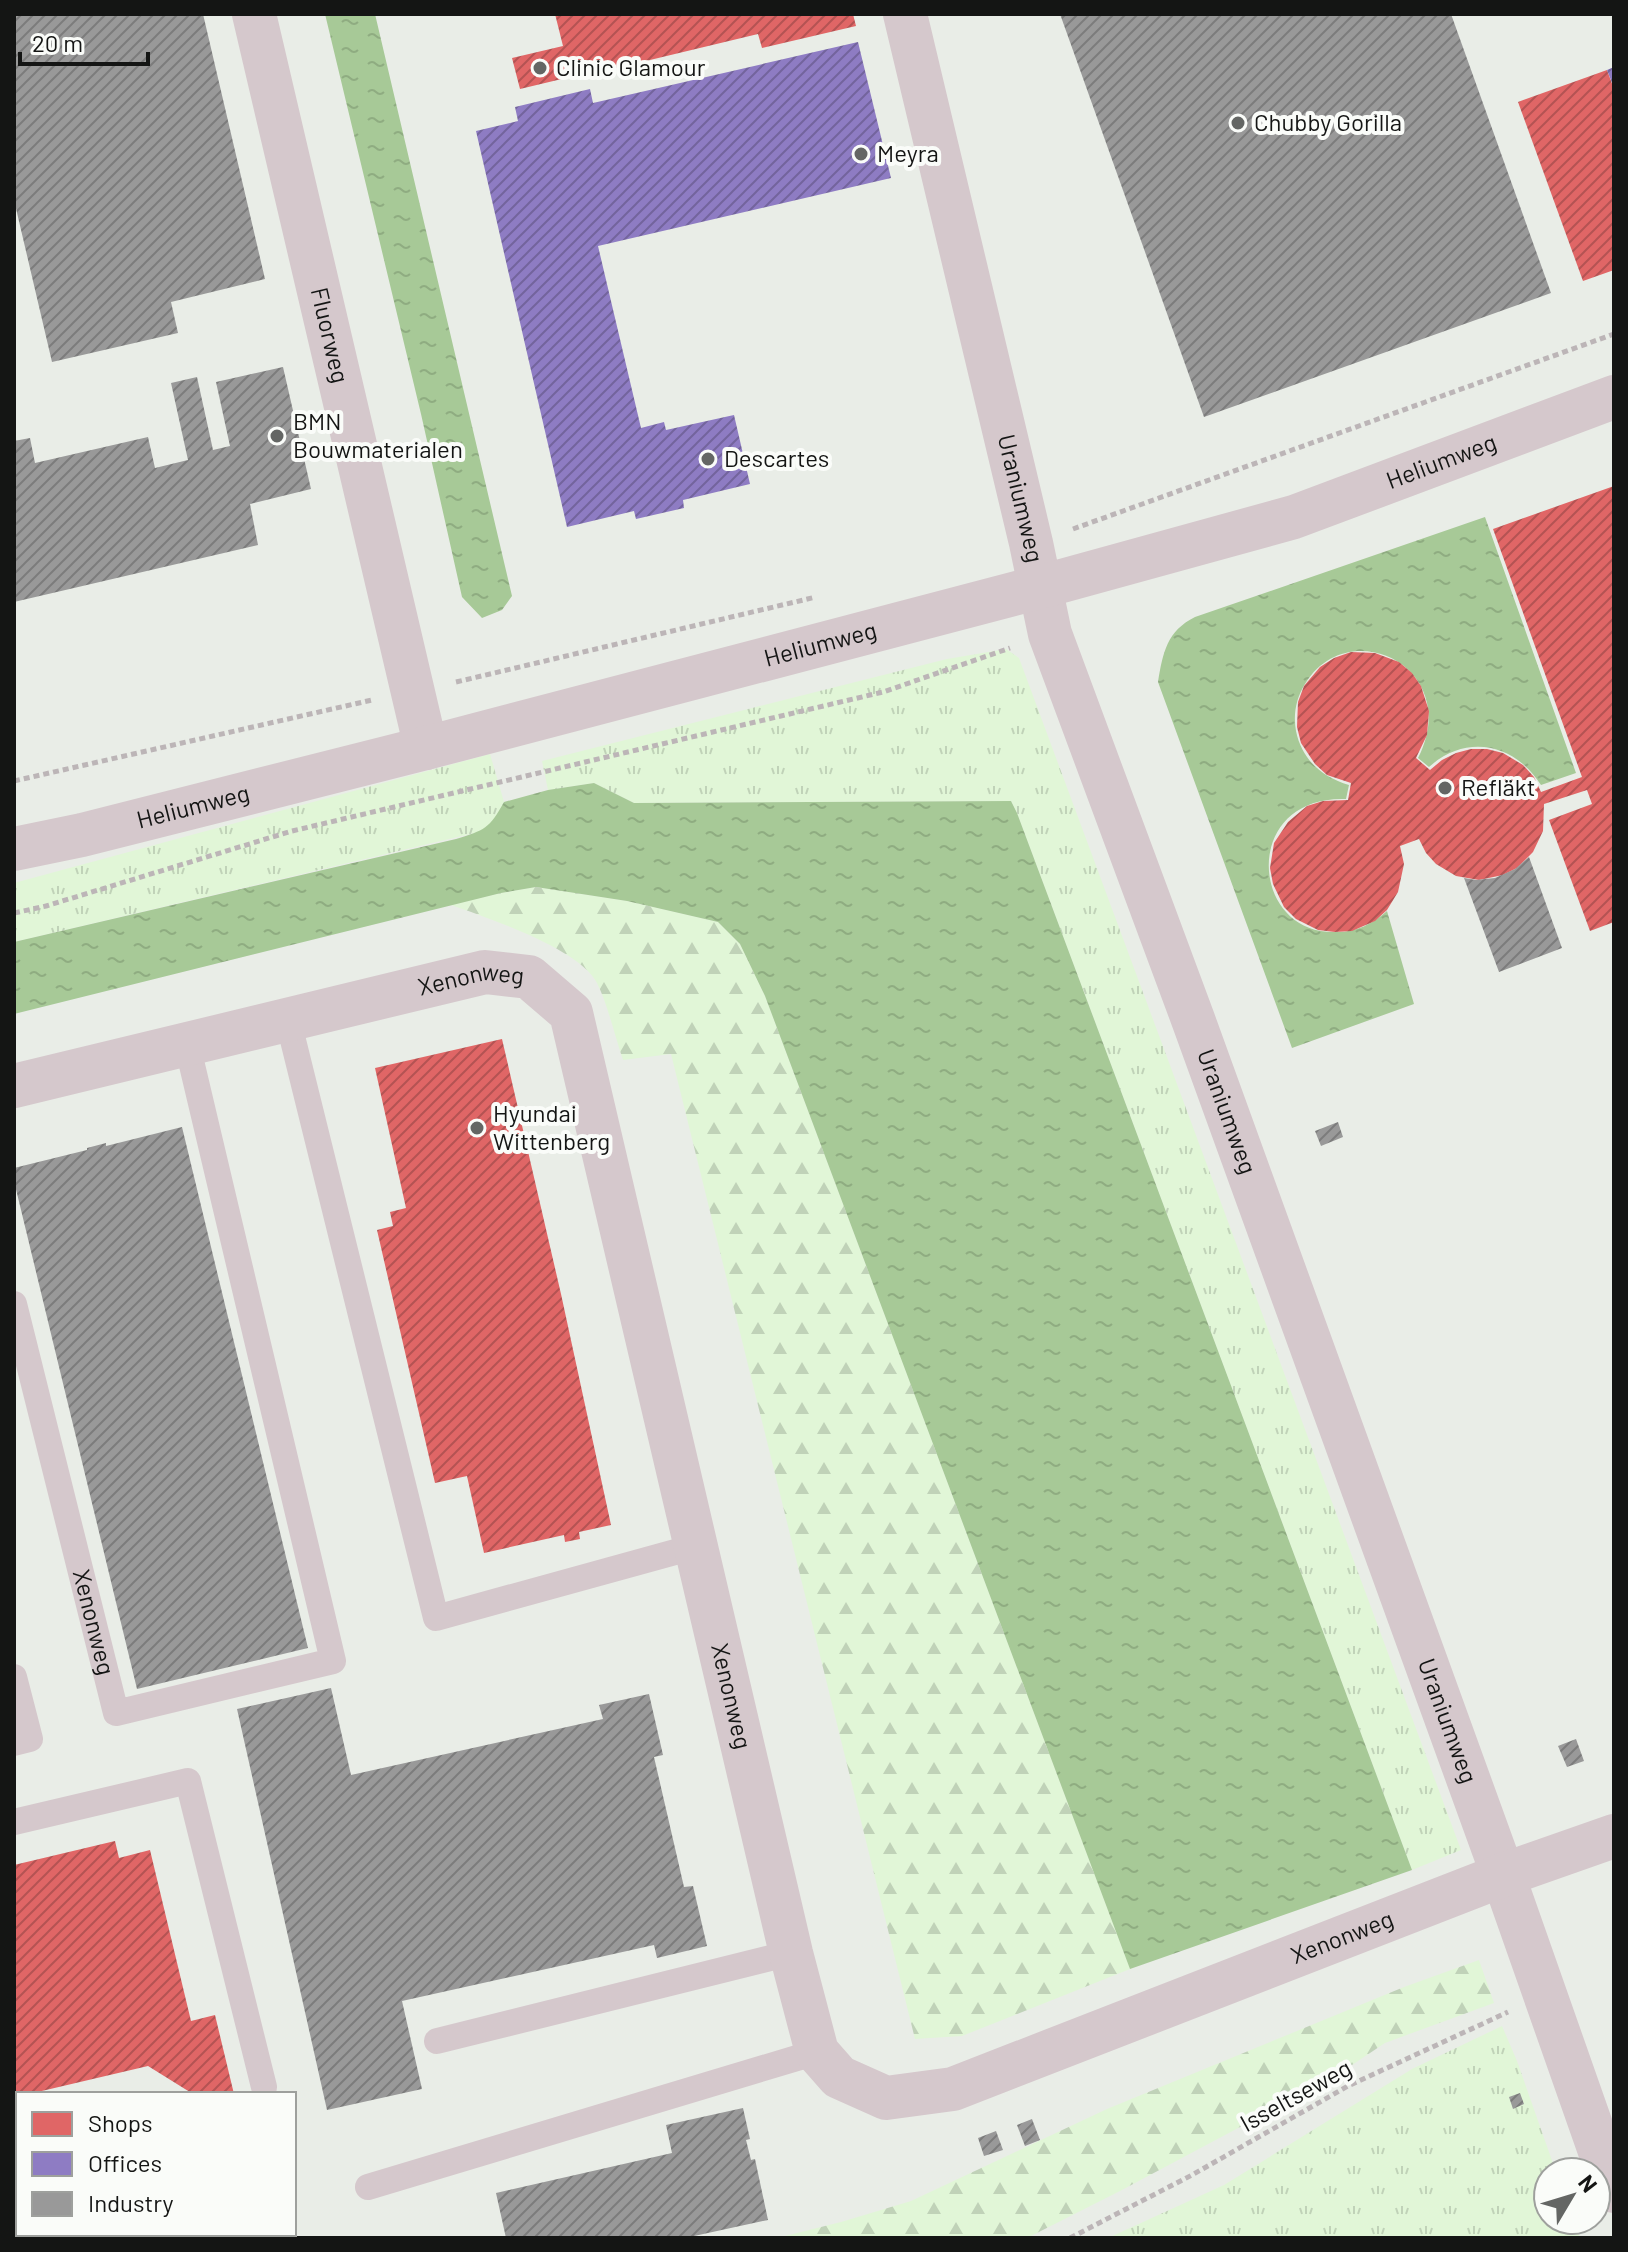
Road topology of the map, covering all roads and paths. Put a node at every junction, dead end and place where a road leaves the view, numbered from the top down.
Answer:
1 (254, 14) edge
2 (905, 14) edge
3 (1614, 334) edge
4 (1614, 397) edge
5 (1031, 543) junction
6 (1040, 587) junction
7 (818, 596) dead end
8 (413, 690) junction
9 (426, 748) junction
10 (14, 781) edge
11 (14, 849) edge
12 (288, 1020) junction
13 (187, 1044) junction
14 (14, 1086) edge
15 (14, 1304) edge
16 (697, 1546) junction
17 (14, 1677) edge
18 (14, 1743) edge
19 (14, 1822) edge
20 (1614, 1836) edge
21 (1503, 1875) junction
22 (791, 1953) junction
23 (1545, 1995) junction
24 (437, 2041) dead end
25 (817, 2052) junction
26 (264, 2087) dead end
27 (368, 2187) dead end
28 (1614, 2191) edge
29 (1070, 2238) edge

1 - 8 street, Fluorweg
2 - 5 street, Uraniumweg
3 - 5 path
4 - 6 street, Heliumweg
5 - 6 street, Uraniumweg
6 - 9 street, Heliumweg
6 - 21 street, Uraniumweg
7 - 8 path, Heliumweg
8 - 9 street, Fluorweg
8 - 10 path, Heliumweg
9 - 11 street, Heliumweg
12 - 13 street, Xenonweg
12 - 16 street, Xenonweg
12 - 16 lane
13 - 14 street, Xenonweg
13 - 15 lane, Xenonweg
16 - 22 street, Xenonweg
17 - 18 lane
19 - 26 lane
20 - 21 street, Xenonweg
21 - 23 street, Uraniumweg
21 - 25 street, Xenonweg
22 - 24 lane
22 - 25 street, Xenonweg
23 - 28 street, Uraniumweg
23 - 29 path, Isseltseweg
25 - 27 lane

